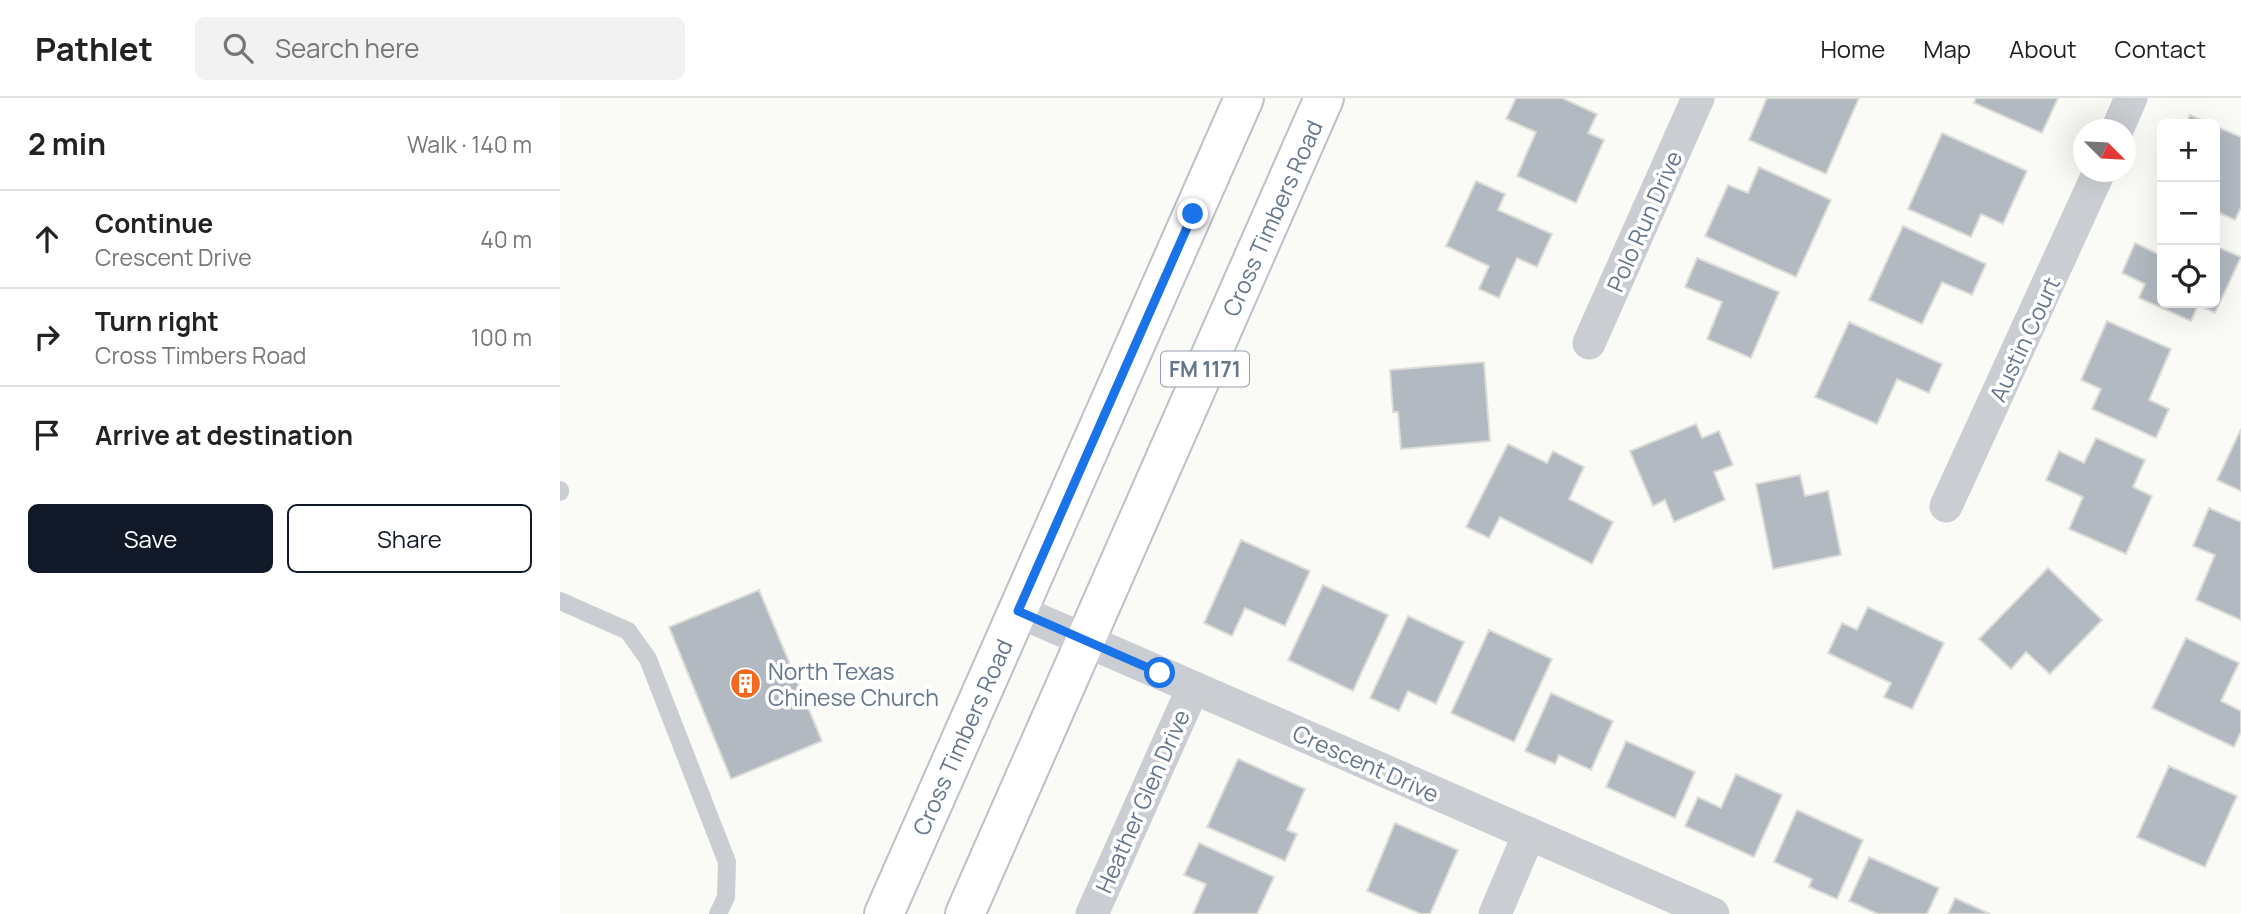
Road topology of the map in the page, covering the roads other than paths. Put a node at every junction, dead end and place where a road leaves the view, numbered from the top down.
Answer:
1 (1244, 98) edge
2 (1324, 98) edge
3 (1698, 98) edge
4 (2131, 98) edge
5 (2122, 119) edge
6 (2094, 182) edge
7 (1589, 343) dead end
8 (1946, 506) dead end
9 (560, 601) edge
10 (1018, 611) junction
11 (1084, 640) junction
12 (1193, 688) junction
13 (1529, 834) junction
14 (718, 914) edge
15 (884, 914) edge
16 (965, 914) edge
17 (1092, 914) edge
18 (1495, 914) edge
19 (1713, 914) edge

1 - 10 main road, Cross Timbers Road / FM 1171
2 - 11 main road, Cross Timbers Road / FM 1171
3 - 7 street, Polo Run Drive
4 - 5 street
6 - 8 street, Austin Court
9 - 14 lane
10 - 11 street, Crescent Drive
10 - 15 main road, Cross Timbers Road / FM 1171
11 - 12 street, Crescent Drive
11 - 16 main road, Cross Timbers Road / FM 1171
12 - 13 street, Crescent Drive
12 - 17 street, Heather Glen Drive
13 - 18 street
13 - 19 street, Crescent Drive

